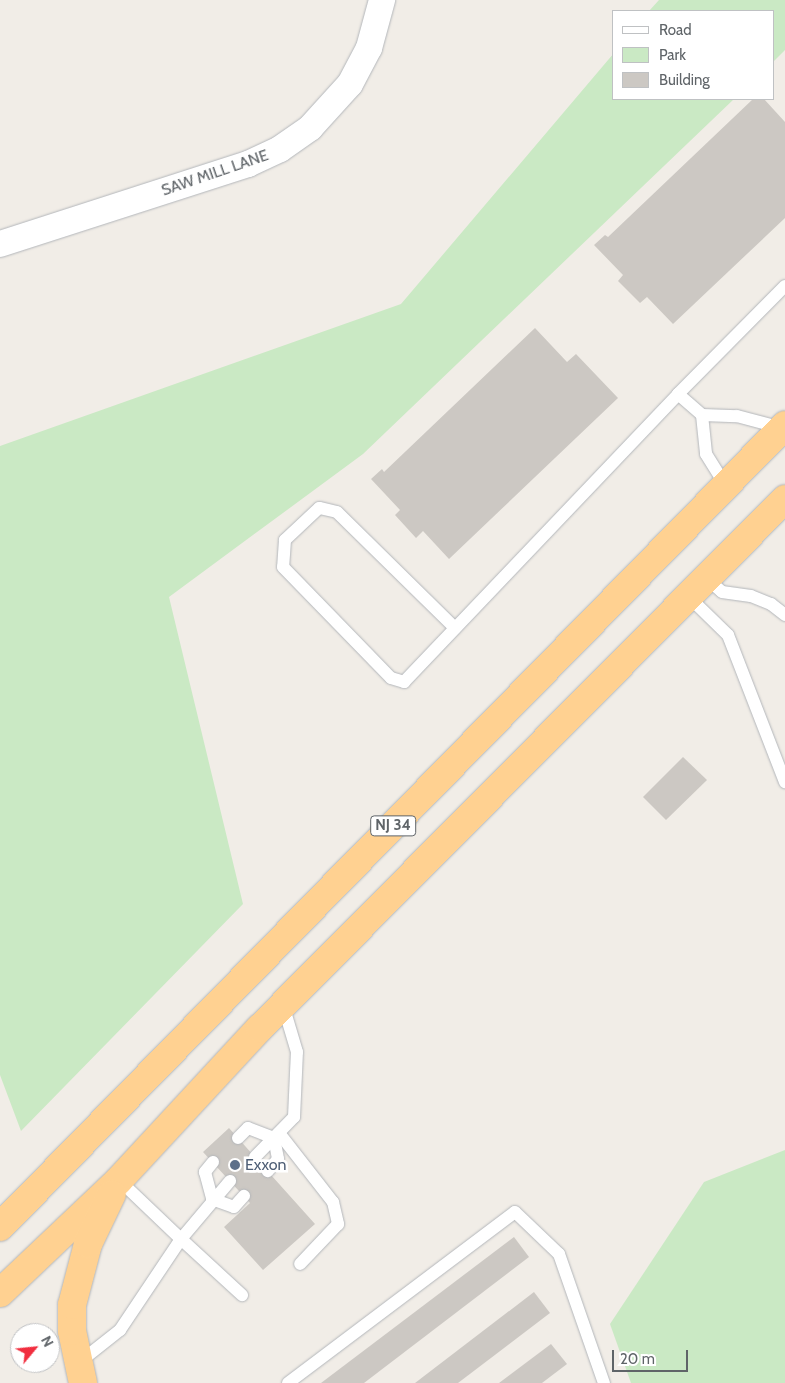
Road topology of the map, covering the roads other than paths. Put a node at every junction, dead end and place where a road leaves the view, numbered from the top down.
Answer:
1 (382, 0) edge
2 (0, 244) edge
3 (785, 286) edge
4 (678, 394) junction
5 (702, 415) junction
6 (784, 427) edge
7 (726, 486) junction
8 (785, 499) edge
9 (697, 587) junction
10 (785, 615) edge
11 (455, 628) junction
12 (785, 782) edge
13 (283, 1005) junction
14 (276, 1136) junction
15 (238, 1138) dead end
16 (255, 1157) dead end
17 (213, 1162) dead end
18 (268, 1172) dead end
19 (119, 1180) junction
20 (230, 1181) dead end
21 (244, 1196) dead end
22 (212, 1199) junction
23 (0, 1227) edge
24 (181, 1239) junction
25 (300, 1264) dead end
26 (0, 1293) edge
27 (242, 1295) dead end
28 (80, 1374) edge
29 (288, 1383) edge
30 (604, 1383) edge

1 - 2 street, SAW MILL LANE
3 - 4 lane
4 - 5 lane
4 - 11 lane
5 - 6 lane
5 - 7 lane
6 - 7 highway, NJ 34
7 - 23 highway, NJ 34
8 - 9 highway, NJ 34
9 - 10 lane
9 - 12 lane
9 - 13 highway, NJ 34
11 - 11 lane
13 - 14 lane
13 - 19 highway, NJ 34
14 - 15 lane
14 - 16 lane
14 - 18 lane
14 - 25 lane
17 - 22 lane
19 - 24 lane
19 - 26 highway, NJ 34
19 - 28 highway
20 - 22 lane
21 - 22 lane
22 - 24 lane
24 - 27 lane
24 - 28 lane
29 - 30 lane

